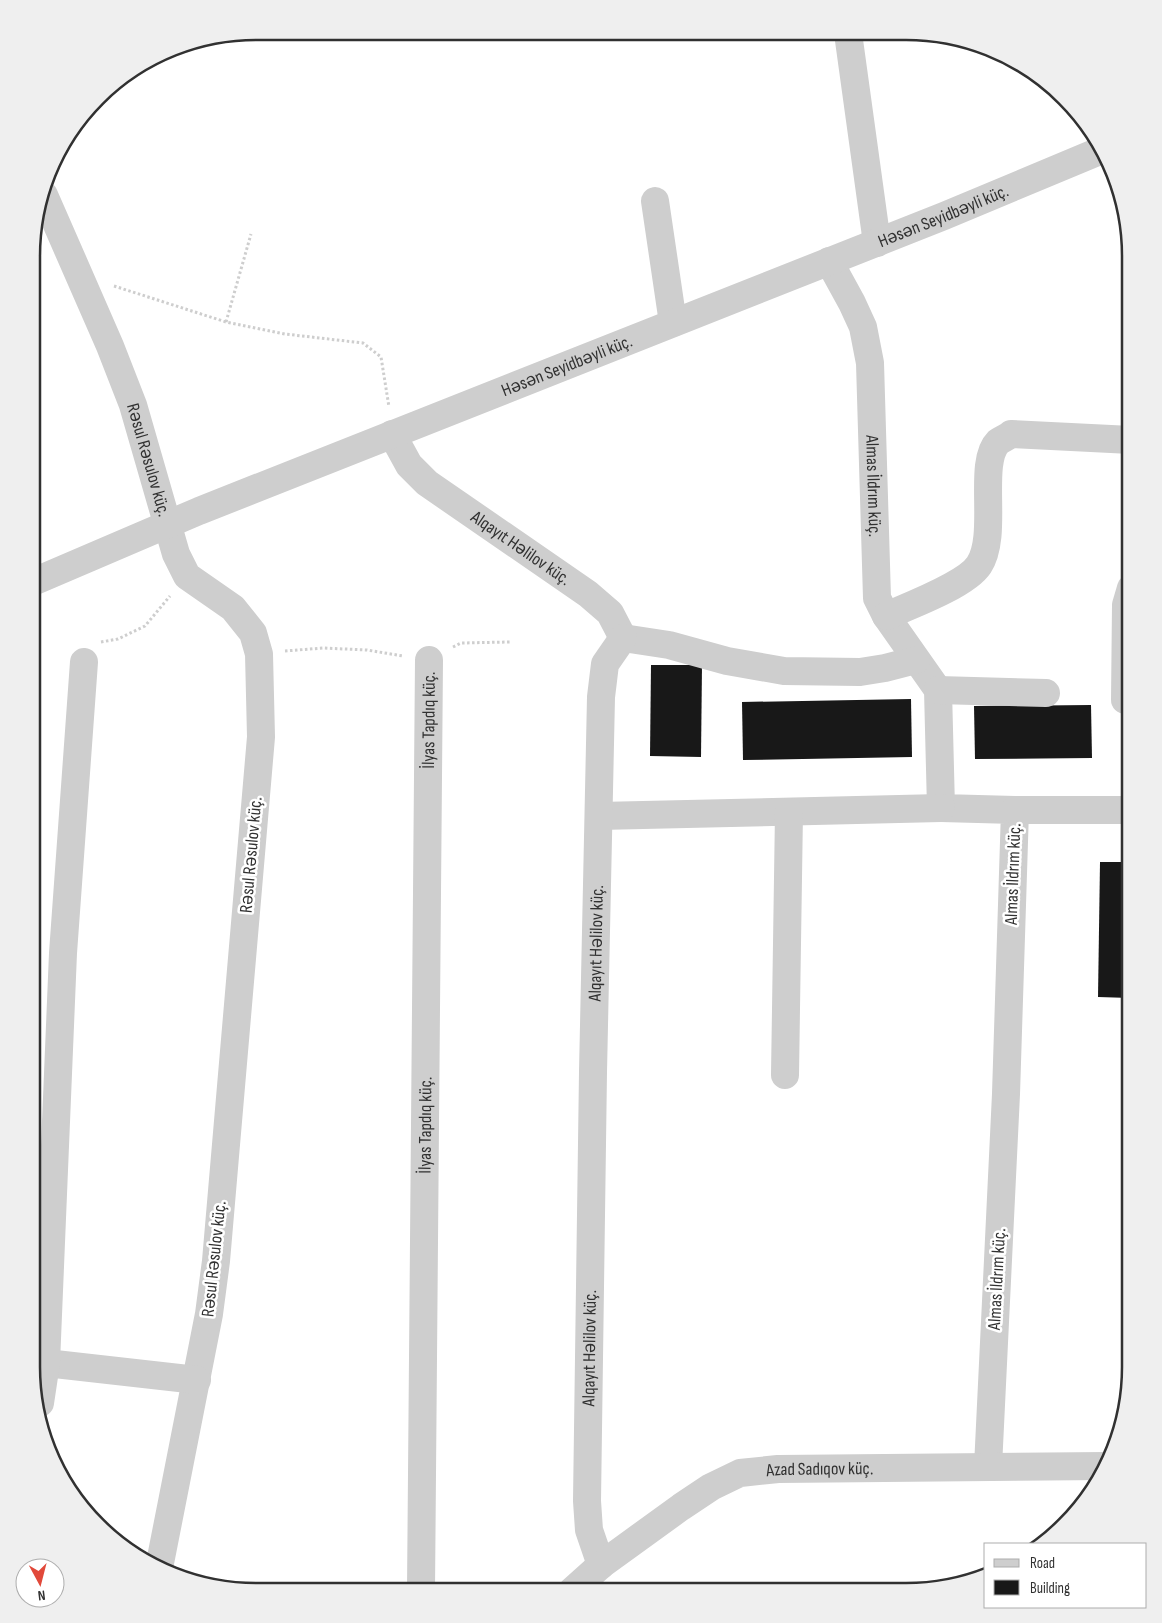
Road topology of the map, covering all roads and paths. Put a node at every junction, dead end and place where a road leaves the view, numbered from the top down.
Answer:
1 (849, 40) edge
2 (1096, 153) edge
3 (655, 201) dead end
4 (45, 221) edge
5 (251, 234) dead end
6 (876, 243) junction
7 (830, 261) junction
8 (79, 275) junction
9 (226, 322) junction
10 (673, 323) junction
11 (392, 434) junction
12 (1122, 440) edge
13 (167, 525) junction
14 (187, 576) junction
15 (40, 579) edge
16 (886, 616) junction
17 (623, 638) junction
18 (510, 642) dead end
19 (260, 654) junction
20 (429, 660) junction
21 (916, 660) junction
22 (84, 662) joint
23 (938, 690) junction
24 (1046, 693) dead end
25 (941, 808) junction
26 (1014, 810) junction
27 (1122, 810) edge
28 (790, 812) junction
29 (599, 816) junction
30 (785, 1075) dead end
31 (46, 1362) junction
32 (196, 1380) junction
33 (42, 1392) edge
34 (1098, 1466) edge
35 (988, 1467) junction
36 (160, 1561) edge
37 (601, 1565) junction
38 (421, 1583) edge
39 (581, 1583) edge

1 - 6 street
2 - 6 street, Həsən Seyidbəyli küç.
3 - 10 street
4 - 8 street, Rəsul Rəsulov küç.
5 - 9 path
6 - 7 street, Həsən Seyidbəyli küç.
7 - 10 street, Həsən Seyidbəyli küç.
7 - 16 street, Almas İldrım küç.
8 - 9 path
8 - 13 street, Rəsul Rəsulov küç.
9 - 11 path
10 - 11 street, Həsən Seyidbəyli küç.
11 - 13 street, Həsən Seyidbəyli küç.
11 - 17 street, Alqayıt Həlilov küç.
12 - 16 street
13 - 14 street, Rəsul Rəsulov küç.
13 - 15 street, Həsən Seyidbəyli küç.
14 - 19 street, Rəsul Rəsulov küç.
14 - 22 path
16 - 21 street, Almas İldrım küç.
17 - 21 street
17 - 29 street, Alqayıt Həlilov küç.
18 - 20 path
19 - 20 path
19 - 32 street, Rəsul Rəsulov küç.
20 - 38 street, İlyas Tapdıq küç.
21 - 23 street, Almas İldrım küç.
22 - 31 street
23 - 24 street
23 - 25 street
25 - 26 street, Almas İldrım küç.
25 - 28 street, Almas İldrım küç.
26 - 27 street
26 - 35 street, Almas İldrım küç.
28 - 29 street, Almas İldrım küç.
28 - 30 street
29 - 37 street, Alqayıt Həlilov küç.
31 - 32 street
31 - 33 street
32 - 36 street, Rəsul Rəsulov küç.
34 - 35 street, Azad Sadıqov küç.
35 - 37 street, Azad Sadıqov küç.
37 - 39 street, Azad Sadıqov küç.

